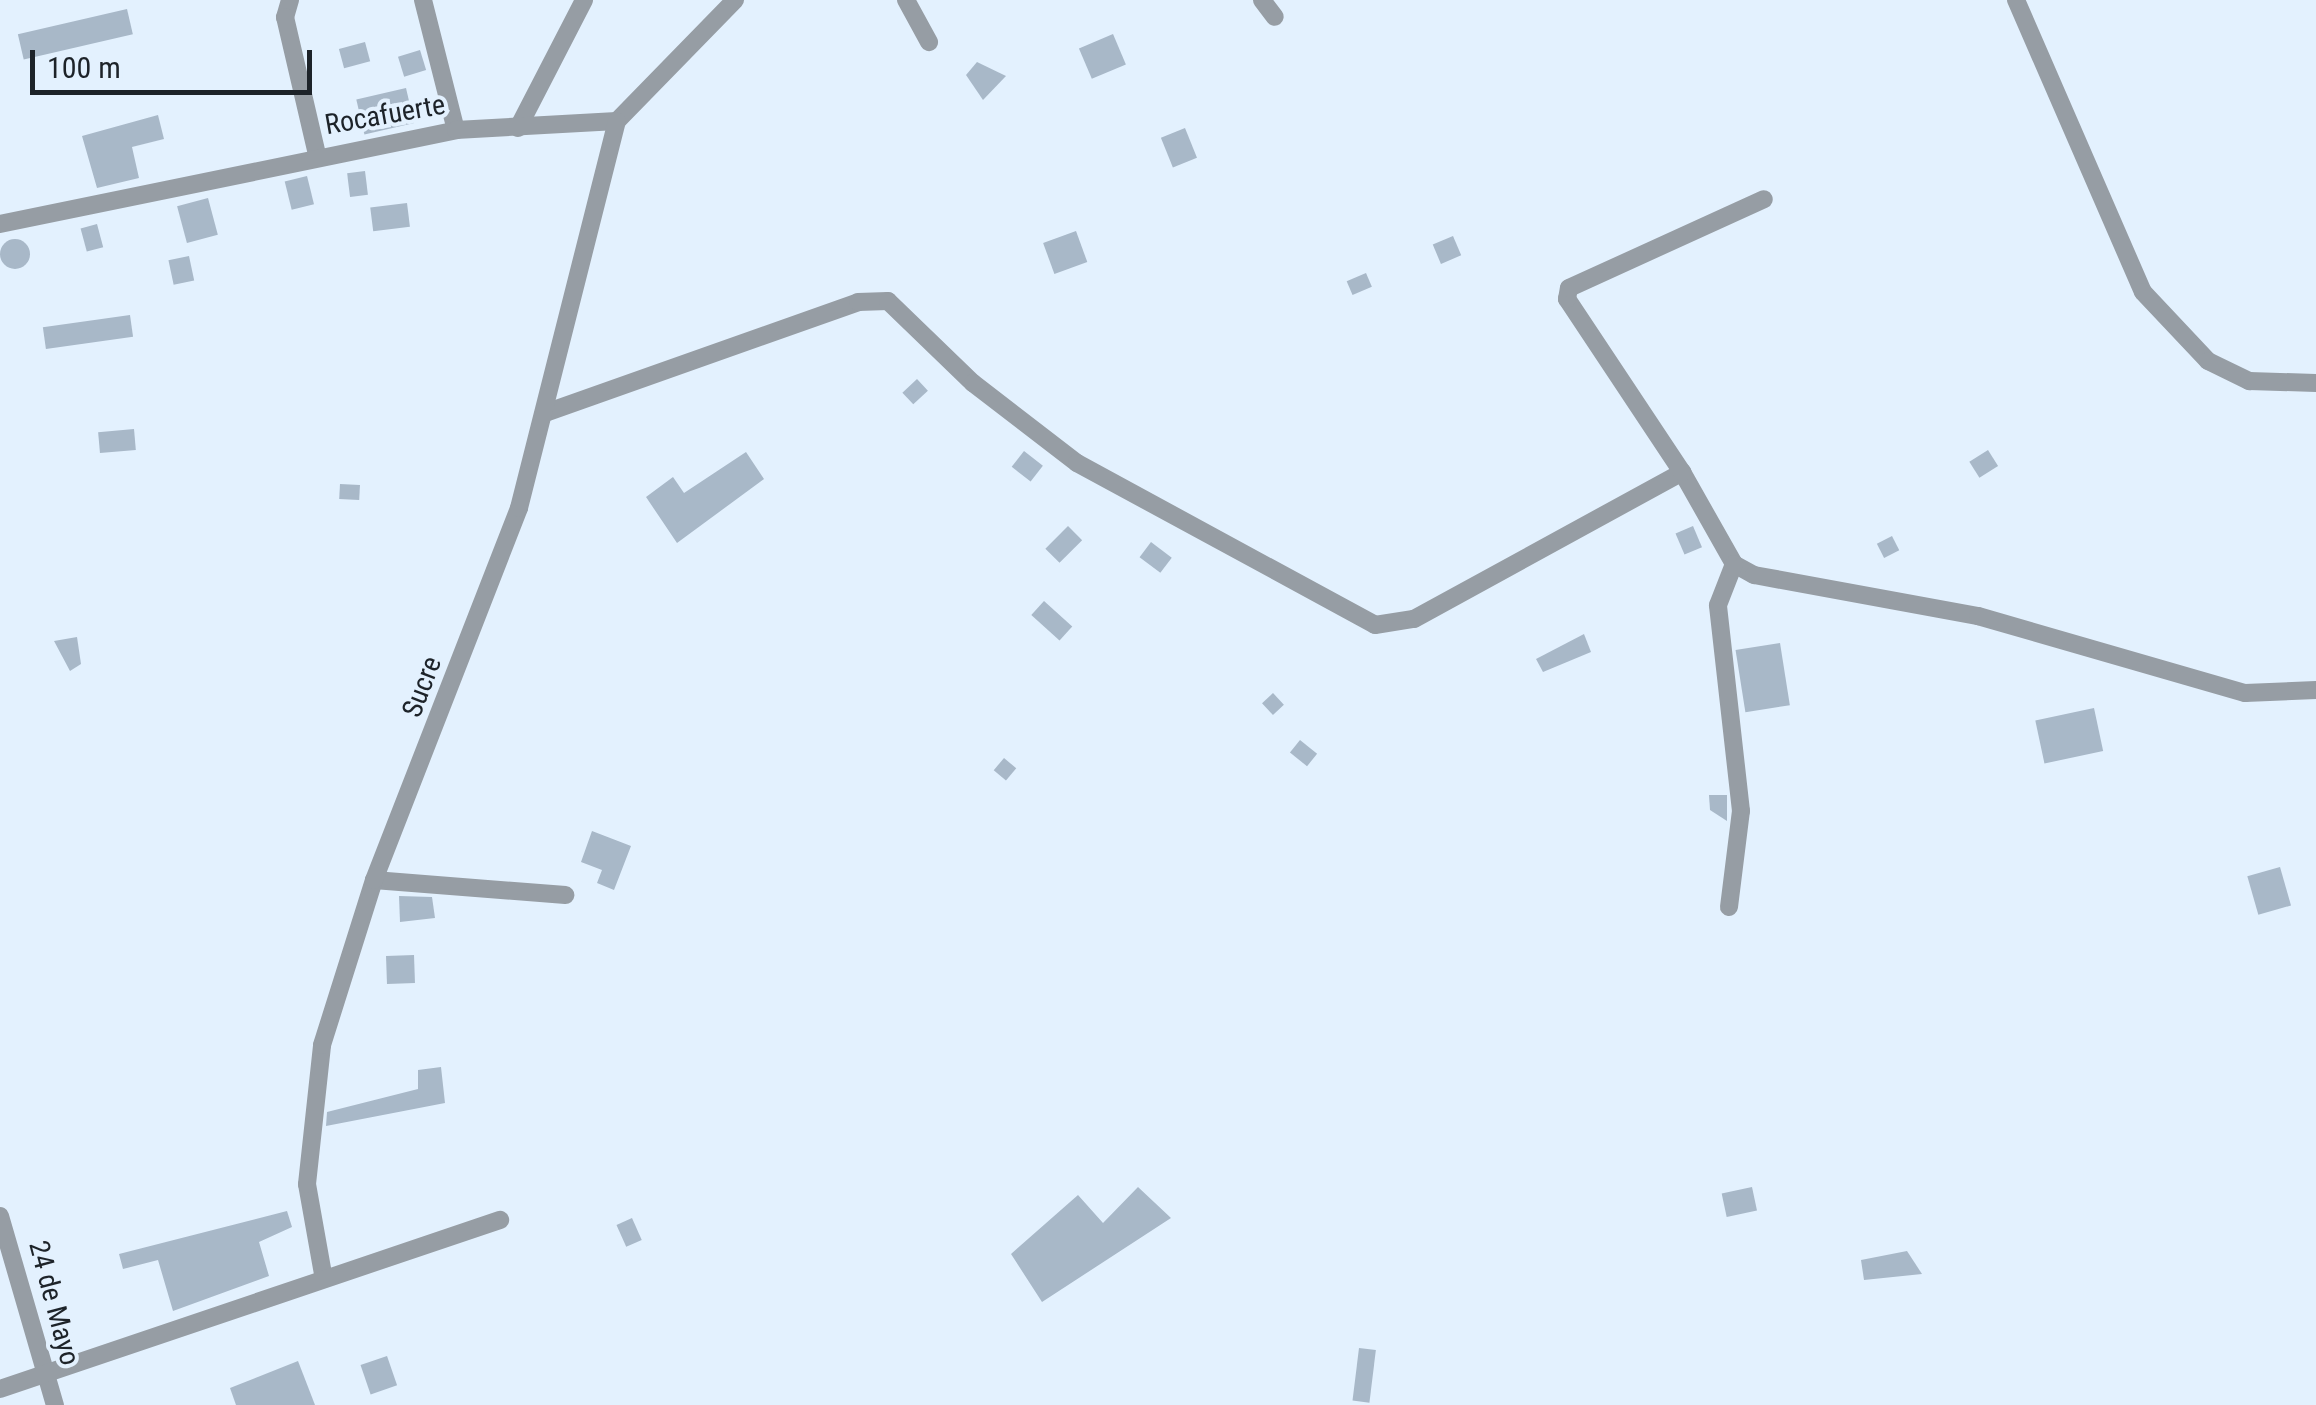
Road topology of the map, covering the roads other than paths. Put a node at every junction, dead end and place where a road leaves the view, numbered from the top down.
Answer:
1 (290, 0) edge
2 (423, 0) edge
3 (584, 0) edge
4 (735, 0) edge
5 (906, 0) edge
6 (1262, 0) edge
7 (2016, 0) edge
8 (1276, 17) dead end
9 (930, 42) dead end
10 (618, 121) junction
11 (518, 128) junction
12 (456, 130) junction
13 (317, 155) junction
14 (1764, 199) dead end
15 (0, 224) edge
16 (2316, 383) edge
17 (548, 412) junction
18 (1682, 472) junction
19 (1734, 564) junction
20 (2316, 690) edge
21 (374, 880) junction
22 (565, 895) dead end
23 (1729, 907) dead end
24 (0, 1216) edge
25 (500, 1220) dead end
26 (323, 1274) junction
27 (44, 1376) junction
28 (0, 1389) edge
29 (55, 1405) edge

1 - 13 street
2 - 12 street
3 - 11 street
4 - 10 street
5 - 9 street
6 - 8 street
7 - 16 street
10 - 11 street, Rocafuerte
10 - 17 street, Sucre
11 - 12 street, Rocafuerte
12 - 13 street, Rocafuerte
13 - 15 street, Rocafuerte
14 - 18 street
17 - 18 street
17 - 21 street, Sucre
18 - 19 street
19 - 20 street
19 - 23 street
21 - 22 street
21 - 26 street, Sucre
24 - 27 street, 24 de Mayo
25 - 26 street
26 - 27 street
27 - 28 street
27 - 29 street, 24 de Mayo

